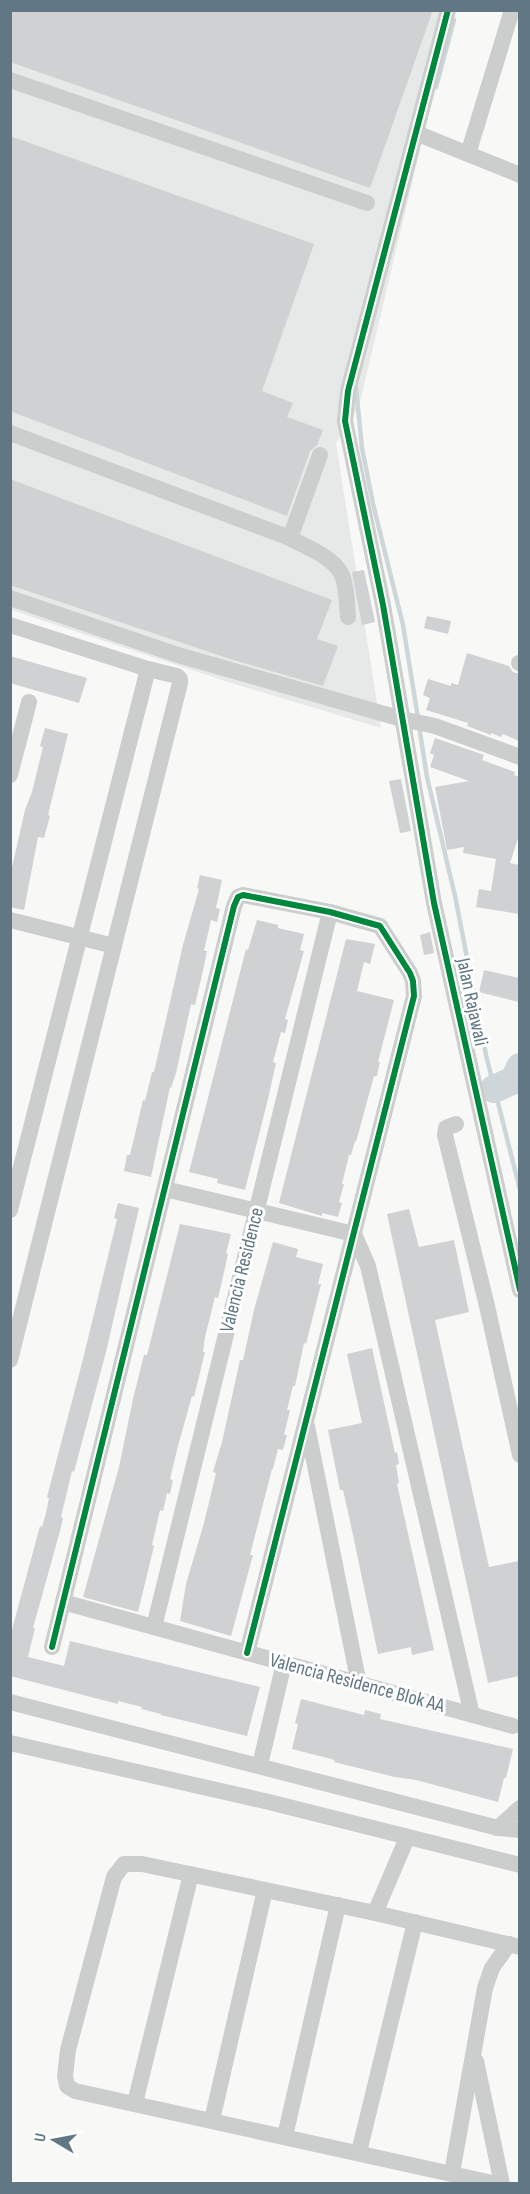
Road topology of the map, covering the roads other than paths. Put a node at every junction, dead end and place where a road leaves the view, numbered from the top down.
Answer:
1 (448, 10) edge
2 (513, 10) edge
3 (10, 80) edge
4 (421, 134) junction
5 (468, 154) junction
6 (519, 175) edge
7 (367, 203) dead end
8 (10, 433) edge
9 (320, 455) dead end
10 (290, 538) junction
11 (10, 598) edge
12 (348, 617) dead end
13 (10, 625) edge
14 (148, 669) junction
15 (29, 702) dead end
16 (414, 722) junction
17 (16, 729) edge
18 (519, 757) edge
19 (10, 775) edge
20 (330, 912) junction
21 (10, 920) edge
22 (81, 938) junction
23 (114, 946) junction
24 (456, 1124) dead end
25 (165, 1189) junction
26 (11, 1205) edge
27 (256, 1211) junction
28 (354, 1234) junction
29 (519, 1290) edge
30 (10, 1360) edge
31 (306, 1423) junction
32 (519, 1455) edge
33 (63, 1602) junction
34 (154, 1627) junction
35 (52, 1647) dead end
36 (248, 1653) junction
37 (284, 1663) junction
38 (359, 1684) junction
39 (10, 1702) edge
40 (472, 1715) junction
41 (513, 1726) dead end
42 (10, 1743) edge
43 (260, 1765) junction
44 (519, 1808) edge
45 (498, 1827) junction
46 (519, 1830) edge
47 (408, 1838) junction
48 (519, 1865) edge
49 (191, 1874) junction
50 (265, 1890) junction
51 (338, 1905) junction
52 (375, 1913) junction
53 (415, 1922) junction
54 (514, 1946) edge
55 (474, 2051) junction
56 (135, 2103) junction
57 (212, 2120) junction
58 (285, 2136) junction
59 (359, 2152) junction
60 (452, 2173) junction
61 (497, 2184) edge
62 (502, 2184) edge

1 - 4 street, Jalan Rajawali
2 - 5 street
3 - 7 street
4 - 5 street
4 - 16 street, Jalan Rajawali
5 - 6 street
8 - 10 street
9 - 10 street
10 - 12 street
11 - 16 street
13 - 14 street
14 - 22 street
14 - 23 street
15 - 17 street
16 - 18 street
16 - 29 street, Jalan Rajawali
17 - 19 street
20 - 25 street
20 - 27 street, Valencia Residence
20 - 28 street
21 - 22 street
22 - 23 street
22 - 26 street
23 - 30 street
24 - 32 street
25 - 27 street
25 - 33 street
27 - 28 street
27 - 34 street, Valencia Residence
28 - 31 street
28 - 40 street
31 - 36 street
31 - 38 street
33 - 34 street, Valencia Residence Blok AA
33 - 35 street
34 - 36 street, Valencia Residence Blok AA
36 - 37 street, Valencia Residence Blok AA
37 - 38 street, Valencia Residence Blok AA
37 - 43 street
38 - 40 street, Valencia Residence Blok AA
39 - 43 street
40 - 41 street, Valencia Residence Blok AA
42 - 47 street
43 - 45 street
44 - 45 street
45 - 46 street
47 - 48 street
47 - 52 street
49 - 50 street
49 - 56 street
49 - 56 street
50 - 51 street
50 - 57 street
51 - 52 street
51 - 58 street
52 - 53 street
53 - 54 street
53 - 59 street
54 - 55 street
55 - 60 street
55 - 62 street
56 - 57 street
57 - 58 street
58 - 59 street
59 - 60 street
60 - 61 street

